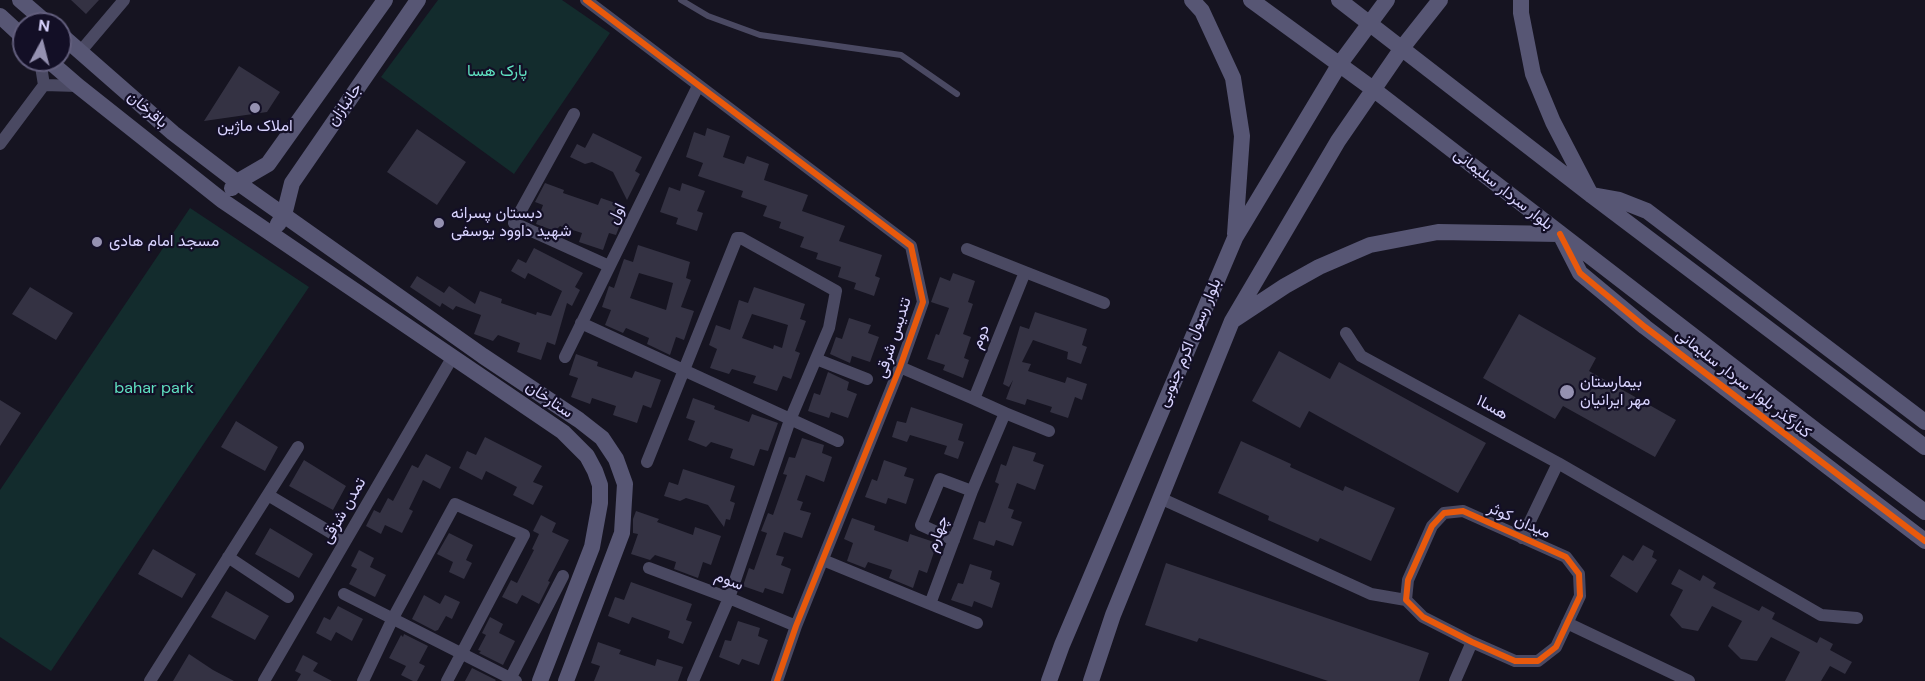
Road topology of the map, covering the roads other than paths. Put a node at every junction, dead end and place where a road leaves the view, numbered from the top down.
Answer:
1 (20, 0) edge
2 (124, 0) edge
3 (385, 0) edge
4 (418, 0) edge
5 (586, 0) edge
6 (681, 0) edge
7 (1192, 0) edge
8 (1251, 0) edge
9 (1339, 0) edge
10 (1387, 0) edge
11 (1440, 0) edge
12 (1521, 0) edge
13 (34, 12) edge
14 (0, 16) edge
15 (1370, 24) junction
16 (12, 27) edge
17 (72, 45) edge
18 (1402, 48) junction
19 (80, 52) junction
20 (1339, 65) junction
21 (42, 72) edge
22 (62, 72) edge
23 (44, 85) junction
24 (78, 86) junction
25 (698, 86) junction
26 (1373, 89) junction
27 (957, 94) dead end
28 (574, 114) dead end
29 (0, 144) edge
30 (237, 182) junction
31 (1591, 195) junction
32 (223, 201) junction
33 (284, 215) junction
34 (271, 234) junction
35 (1560, 234) junction
36 (1235, 238) junction
37 (967, 249) dead end
38 (609, 266) junction
39 (1025, 272) junction
40 (1104, 303) dead end
41 (1232, 321) junction
42 (581, 323) junction
43 (1346, 333) dead end
44 (565, 357) dead end
45 (452, 358) junction
46 (816, 359) junction
47 (900, 367) junction
48 (685, 371) junction
49 (867, 379) dead end
50 (974, 399) junction
51 (1005, 413) junction
52 (790, 420) junction
53 (1925, 422) edge
54 (1049, 431) dead end
55 (1818, 432) junction
56 (838, 441) dead end
57 (298, 447) dead end
58 (1925, 447) edge
59 (1806, 450) junction
60 (647, 462) dead end
61 (1558, 463) junction
62 (972, 491) junction
63 (267, 495) junction
64 (1160, 498) junction
65 (1925, 512) edge
66 (1522, 538) junction
67 (954, 540) junction
68 (345, 541) junction
69 (1925, 541) edge
70 (228, 558) junction
71 (823, 560) junction
72 (649, 568) dead end
73 (563, 576) dead end
74 (344, 594) dead end
75 (288, 597) dead end
76 (729, 598) junction
77 (1406, 600) junction
78 (930, 604) junction
79 (393, 618) junction
80 (1857, 618) dead end
81 (977, 623) dead end
82 (1567, 623) junction
83 (796, 626) junction
84 (1472, 642) junction
85 (462, 653) junction
86 (512, 680) edge
87 (150, 681) edge
88 (264, 681) edge
89 (363, 681) edge
90 (447, 681) edge
91 (540, 681) edge
92 (566, 681) edge
93 (693, 681) edge
94 (777, 681) edge
95 (1049, 681) edge
96 (1091, 681) edge
97 (1455, 681) edge
98 (1689, 681) edge

1 - 13 main road
2 - 19 street
3 - 30 main road, جانبازان
4 - 33 main road, جانبازان
5 - 25 street, تندیس شرقی
6 - 27 lane
7 - 36 main road
8 - 20 main road, بلوار سردار سلیمانی
9 - 15 main road
10 - 15 main road, بلوار رسول اکرم جنوبی
11 - 18 main road, بلوار رسول اکرم جنوبی
12 - 31 main road
14 - 16 main road
15 - 18 main road
15 - 20 main road, بلوار رسول اکرم جنوبی
17 - 19 main road, باقرخان
18 - 26 main road, بلوار رسول اکرم جنوبی
18 - 31 main road
19 - 30 main road, باقرخان
20 - 26 main road, بلوار سردار سلیمانی
20 - 36 main road, بلوار رسول اکرم جنوبی
21 - 23 street
22 - 24 main road, باقرخان
23 - 24 street
23 - 29 street
24 - 32 main road, باقرخان
25 - 38 street, اول
25 - 47 street, تندیس شرقی
26 - 35 main road, بلوار سردار سلیمانی
26 - 41 main road, بلوار رسول اکرم جنوبی
28 - 38 street
30 - 32 main road
30 - 33 main road, باقرخان
31 - 53 main road
31 - 58 main road
32 - 34 main road, باقرخان
33 - 34 main road
33 - 92 main road, ستارخان
34 - 45 main road, ستارخان
35 - 41 main road
35 - 55 main road, بلوار سردار سلیمانی
35 - 59 main road, کنارگذر بلوار سردار سلیمانی
36 - 95 main road, بلوار رسول اکرم جنوبی
37 - 39 street
38 - 42 street, اول
39 - 40 street
39 - 50 street, دوم
41 - 64 main road, بلوار رسول اکرم جنوبی
42 - 44 street, اول
42 - 48 street
43 - 61 street, هسا۱
45 - 68 street, تمدن شزقی
45 - 91 main road, ستارخان
46 - 48 street
46 - 49 street
46 - 52 street
47 - 50 street
47 - 71 street, تندیس شرقی
48 - 52 street
48 - 60 street
50 - 51 street
51 - 54 street
51 - 62 street, چهارم
52 - 56 street
52 - 76 street
55 - 59 main road
55 - 65 main road, بلوار سردار سلیمانی
57 - 63 street
59 - 69 main road, کنارگذر بلوار سردار سلیمانی
61 - 66 street
61 - 80 street, هسا۱
62 - 67 street, چهارم
62 - 67 street
63 - 68 street
63 - 70 street
64 - 77 street
64 - 96 main road, بلوار رسول اکرم جنوبی
66 - 77 street, میدان کوثر
66 - 82 street, میدان کوثر
67 - 78 street, چهارم
68 - 88 street, تمدن شزقی
70 - 75 street
70 - 87 street
71 - 78 street
71 - 83 street, تندیس شرقی
72 - 76 street, سوم
73 - 86 street
74 - 79 street
76 - 83 street, سوم
76 - 93 street
77 - 84 street, میدان کوثر
78 - 81 street
79 - 85 street
79 - 85 street
79 - 89 street
82 - 84 street, میدان کوثر
82 - 98 street
83 - 94 street, تندیس شرقی
84 - 97 street
85 - 86 street
85 - 90 street

